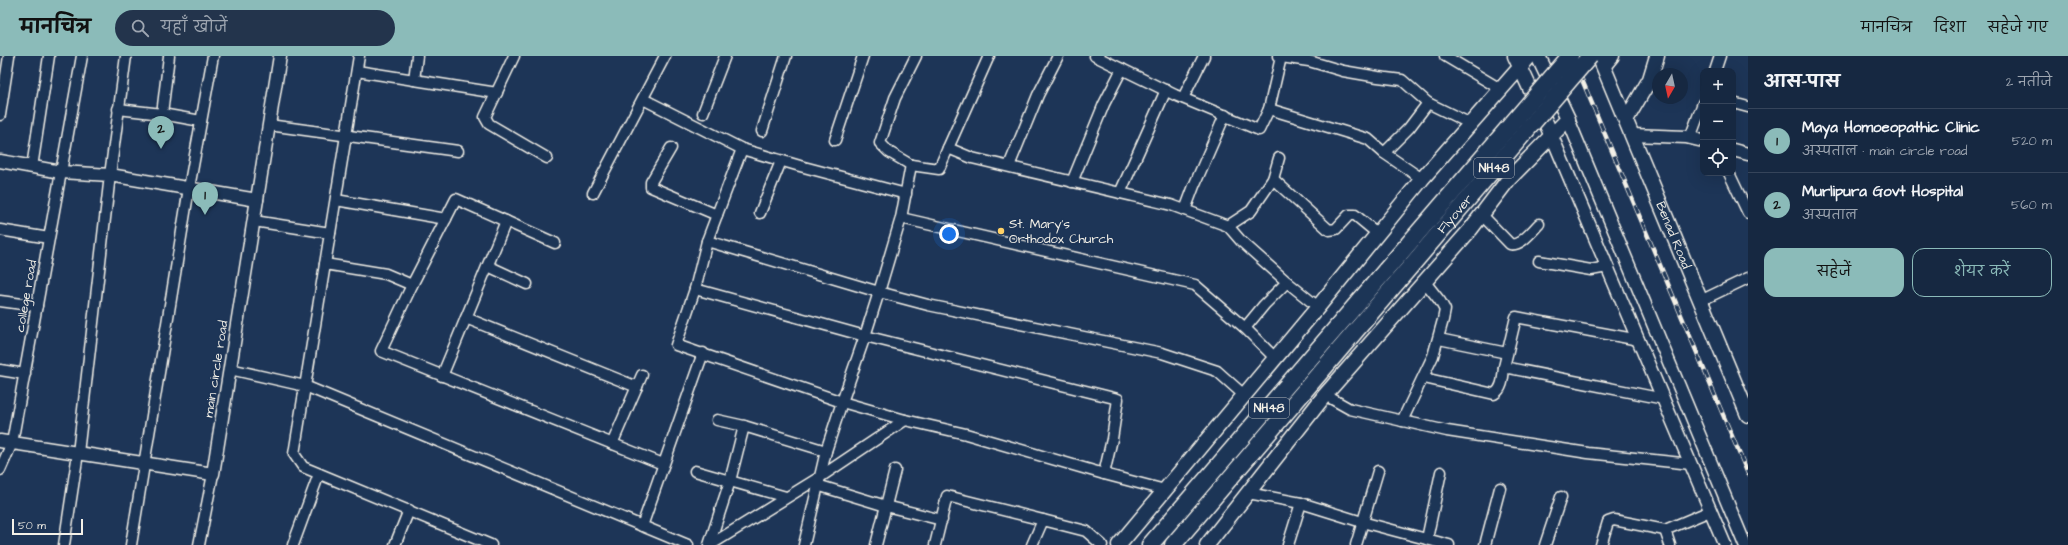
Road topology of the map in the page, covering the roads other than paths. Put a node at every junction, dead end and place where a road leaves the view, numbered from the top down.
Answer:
1 (9, 56) edge
2 (49, 56) edge
3 (82, 56) edge
4 (126, 56) edge
5 (169, 56) edge
6 (213, 56) edge
7 (280, 56) edge
8 (359, 56) edge
9 (417, 56) edge
10 (514, 56) edge
11 (665, 56) edge
12 (725, 56) edge
13 (786, 56) edge
14 (863, 56) edge
15 (916, 56) edge
16 (989, 56) edge
17 (1058, 56) edge
18 (1095, 56) edge
19 (1204, 56) edge
20 (1280, 56) edge
21 (1445, 56) edge
22 (1530, 56) edge
23 (1538, 56) edge
24 (1570, 56) edge
25 (1590, 56) edge
26 (1613, 56) edge
27 (1657, 56) edge
28 (1720, 56) edge
29 (1517, 62) edge
30 (1601, 62) edge
31 (1716, 68) edge
32 (1122, 69) junction
33 (357, 71) junction
34 (414, 80) junction
35 (1166, 90) junction
36 (1502, 90) junction
37 (497, 93) junction
38 (1183, 98) junction
39 (643, 99) junction
40 (1428, 103) junction
41 (1703, 104) edge
42 (1736, 104) edge
43 (1748, 107) edge
44 (118, 109) junction
45 (1268, 109) junction
46 (703, 113) dead end
47 (162, 114) junction
48 (0, 115) edge
49 (1225, 115) junction
50 (1568, 119) junction
51 (1626, 120) junction
52 (201, 121) junction
53 (1471, 124) junction
54 (269, 125) junction
55 (762, 131) dead end
56 (1551, 134) junction
57 (1632, 135) junction
58 (346, 136) junction
59 (1690, 138) junction
60 (835, 140) dead end
61 (1700, 140) edge
62 (670, 148) dead end
63 (948, 148) junction
64 (742, 149) junction
65 (458, 151) dead end
66 (1736, 151) edge
67 (1384, 153) junction
68 (1748, 154) edge
69 (546, 158) dead end
70 (1279, 158) dead end
71 (0, 161) edge
72 (781, 161) junction
73 (911, 166) junction
74 (1009, 166) junction
75 (32, 167) junction
76 (62, 172) junction
77 (110, 175) junction
78 (1730, 176) edge
79 (1273, 179) junction
80 (1422, 179) junction
81 (1072, 182) junction
82 (189, 188) junction
83 (1120, 193) junction
84 (594, 194) dead end
85 (906, 194) junction
86 (257, 200) junction
87 (336, 200) junction
88 (1185, 210) junction
89 (760, 213) dead end
90 (1748, 213) edge
91 (1481, 214) junction
92 (717, 215) junction
93 (901, 218) junction
94 (446, 219) junction
95 (254, 221) junction
96 (506, 221) junction
97 (1539, 224) dead end
98 (1228, 226) junction
99 (0, 230) edge
100 (330, 233) junction
101 (1378, 234) junction
102 (50, 238) junction
103 (707, 241) junction
104 (556, 243) dead end
105 (1539, 260) dead end
106 (325, 264) junction
107 (488, 266) junction
108 (1607, 267) junction
109 (1748, 278) edge
110 (1287, 282) junction
111 (1425, 282) junction
112 (527, 284) dead end
113 (412, 285) junction
114 (695, 290) junction
115 (879, 292) junction
116 (0, 300) edge
117 (1700, 300) junction
118 (37, 306) junction
119 (1318, 308) junction
120 (466, 318) junction
121 (1245, 328) junction
122 (865, 336) junction
123 (1439, 339) junction
124 (1639, 340) junction
125 (703, 353) junction
126 (1506, 353) junction
127 (1275, 358) junction
128 (1504, 367) junction
129 (230, 369) junction
130 (0, 370) edge
131 (25, 374) junction
132 (642, 375) dead end
133 (442, 376) junction
134 (1424, 378) junction
135 (305, 386) junction
136 (637, 387) junction
137 (1325, 395) junction
138 (1245, 396) junction
139 (1664, 399) junction
140 (842, 402) junction
141 (1746, 406) edge
142 (718, 420) dead end
143 (905, 420) junction
144 (1402, 420) junction
145 (744, 426) junction
146 (0, 441) edge
147 (12, 443) junction
148 (612, 444) junction
149 (826, 451) junction
150 (78, 453) junction
151 (144, 463) junction
152 (664, 464) junction
153 (1691, 464) junction
154 (0, 470) edge
155 (895, 470) dead end
156 (695, 471) dead end
157 (1378, 471) dead end
158 (1441, 472) dead end
159 (214, 474) junction
160 (319, 474) junction
161 (1104, 474) junction
162 (730, 481) junction
163 (819, 481) junction
164 (1500, 488) dead end
165 (1165, 490) junction
166 (1248, 493) junction
167 (786, 497) junction
168 (1561, 497) dead end
169 (1301, 503) junction
170 (886, 506) junction
171 (409, 510) junction
172 (1710, 511) junction
173 (942, 520) junction
174 (1043, 520) junction
175 (1362, 522) junction
176 (642, 526) junction
177 (1665, 530) junction
178 (1427, 540) junction
179 (488, 544) edge
180 (64, 545) edge
181 (131, 545) edge
182 (200, 545) edge
183 (293, 545) edge
184 (395, 545) edge
185 (688, 545) edge
186 (709, 545) edge
187 (804, 545) edge
188 (876, 545) edge
189 (935, 545) edge
190 (1032, 545) edge
191 (1102, 545) edge
192 (1119, 545) edge
193 (1150, 545) edge
194 (1173, 545) edge
195 (1207, 545) edge
196 (1288, 545) edge
197 (1356, 545) edge
198 (1448, 545) edge
199 (1485, 545) edge
200 (1545, 545) edge
201 (1601, 545) edge
202 (1660, 545) edge
203 (1670, 545) edge
204 (1724, 545) edge
205 (1745, 545) edge

1 - 48 street
2 - 75 street
3 - 76 street, college road
4 - 44 street
5 - 47 street
6 - 52 street
7 - 54 street, main circle road
8 - 33 street
9 - 34 street
10 - 37 street
11 - 39 street
12 - 46 street
13 - 55 street
14 - 60 street
15 - 73 street
16 - 63 street
17 - 74 street
18 - 32 street
19 - 38 street
20 - 40 street
20 - 45 street
21 - 36 street
22 - 29 main road
23 - 50 main road
24 - 193 highway, Flyover / NH48, bridge
25 - 194 highway, Flyover / NH48, bridge
26 - 30 street
27 - 51 main road
28 - 31 street
29 - 36 main road
29 - 56 main road
30 - 51 main road, Benad Road
32 - 35 street
32 - 81 street
33 - 34 street
33 - 58 street
34 - 37 street
35 - 38 street
35 - 83 street
36 - 53 main road
37 - 69 street
38 - 49 street
39 - 64 street
39 - 84 street
40 - 53 street
40 - 67 street
41 - 59 street
42 - 43 street
44 - 47 street
44 - 77 street
45 - 49 street
45 - 67 street
47 - 52 street
49 - 88 street
50 - 56 main road
50 - 205 street
51 - 57 main road, Benad Road
52 - 82 street
53 - 80 main road
54 - 58 street
54 - 86 street, main circle road
56 - 91 main road
56 - 108 street
57 - 59 street
57 - 117 main road, Benad Road
58 - 65 street
58 - 87 street
59 - 61 street
62 - 92 street
63 - 73 street
63 - 74 street
64 - 72 street
64 - 92 street
66 - 68 street
67 - 80 street
70 - 79 street
71 - 75 street
72 - 85 street
72 - 89 street
73 - 85 street
74 - 81 street
75 - 76 street
76 - 77 street
76 - 102 street, college road
77 - 82 street
77 - 150 street
78 - 90 street
79 - 98 street
79 - 101 street
80 - 101 main road
81 - 83 street
82 - 86 street
82 - 151 street
83 - 88 street
85 - 93 street
86 - 95 street, main circle road
87 - 94 street
87 - 100 street
88 - 98 street
91 - 97 street
91 - 111 main road
92 - 103 street
93 - 115 street
93 - 121 street
94 - 96 street
94 - 113 street
95 - 100 street
95 - 129 street, main circle road
96 - 104 street
96 - 107 street
98 - 110 street
99 - 102 street
100 - 106 street
101 - 119 main road
102 - 118 street, college road
103 - 114 street
103 - 115 street
105 - 108 street
106 - 113 street
106 - 135 street
107 - 112 street
107 - 120 street
108 - 124 street
109 - 117 street
110 - 119 street
110 - 121 street
111 - 123 street
111 - 137 main road
113 - 133 street
114 - 122 street
114 - 125 street
115 - 122 street
115 - 138 street
116 - 118 street
117 - 141 main road, Benad Road
118 - 131 street, college road
119 - 127 main road
120 - 133 street
120 - 136 street
121 - 127 street
122 - 140 street
122 - 161 street
123 - 126 street
123 - 134 street
124 - 126 street
124 - 139 street
125 - 140 street
125 - 152 street
126 - 128 street
127 - 138 main road
128 - 134 street
128 - 139 street
129 - 135 street
129 - 159 street, main circle road
130 - 131 street
131 - 147 street, college road
132 - 136 street
133 - 148 street
134 - 144 street
135 - 160 street
135 - 176 street
136 - 148 street
137 - 144 street
137 - 166 main road
138 - 165 main road
139 - 153 street
140 - 143 street
140 - 149 street
142 - 145 street
143 - 161 street
143 - 163 street
144 - 153 street
145 - 149 street
145 - 162 street
146 - 147 street
147 - 150 street
147 - 154 street, college road
148 - 152 street
149 - 163 street
150 - 151 street
150 - 180 street
151 - 159 street
151 - 181 street
152 - 176 street
153 - 172 street
155 - 170 street
156 - 162 street
157 - 175 street
158 - 178 street
159 - 182 street
160 - 171 street
160 - 183 street
161 - 165 street
162 - 167 street
162 - 186 street
163 - 167 street
163 - 170 street
163 - 187 street
164 - 199 street
165 - 192 main road
166 - 169 street
166 - 195 main road
167 - 186 street
168 - 200 street
169 - 175 street
169 - 196 street
170 - 173 street
170 - 188 street
171 - 179 street
171 - 184 street
172 - 177 street
172 - 204 street
173 - 174 street
173 - 189 street
174 - 190 street
174 - 191 street
175 - 178 street
175 - 197 street
176 - 185 street
177 - 201 street
177 - 202 street
177 - 203 street
178 - 198 street

